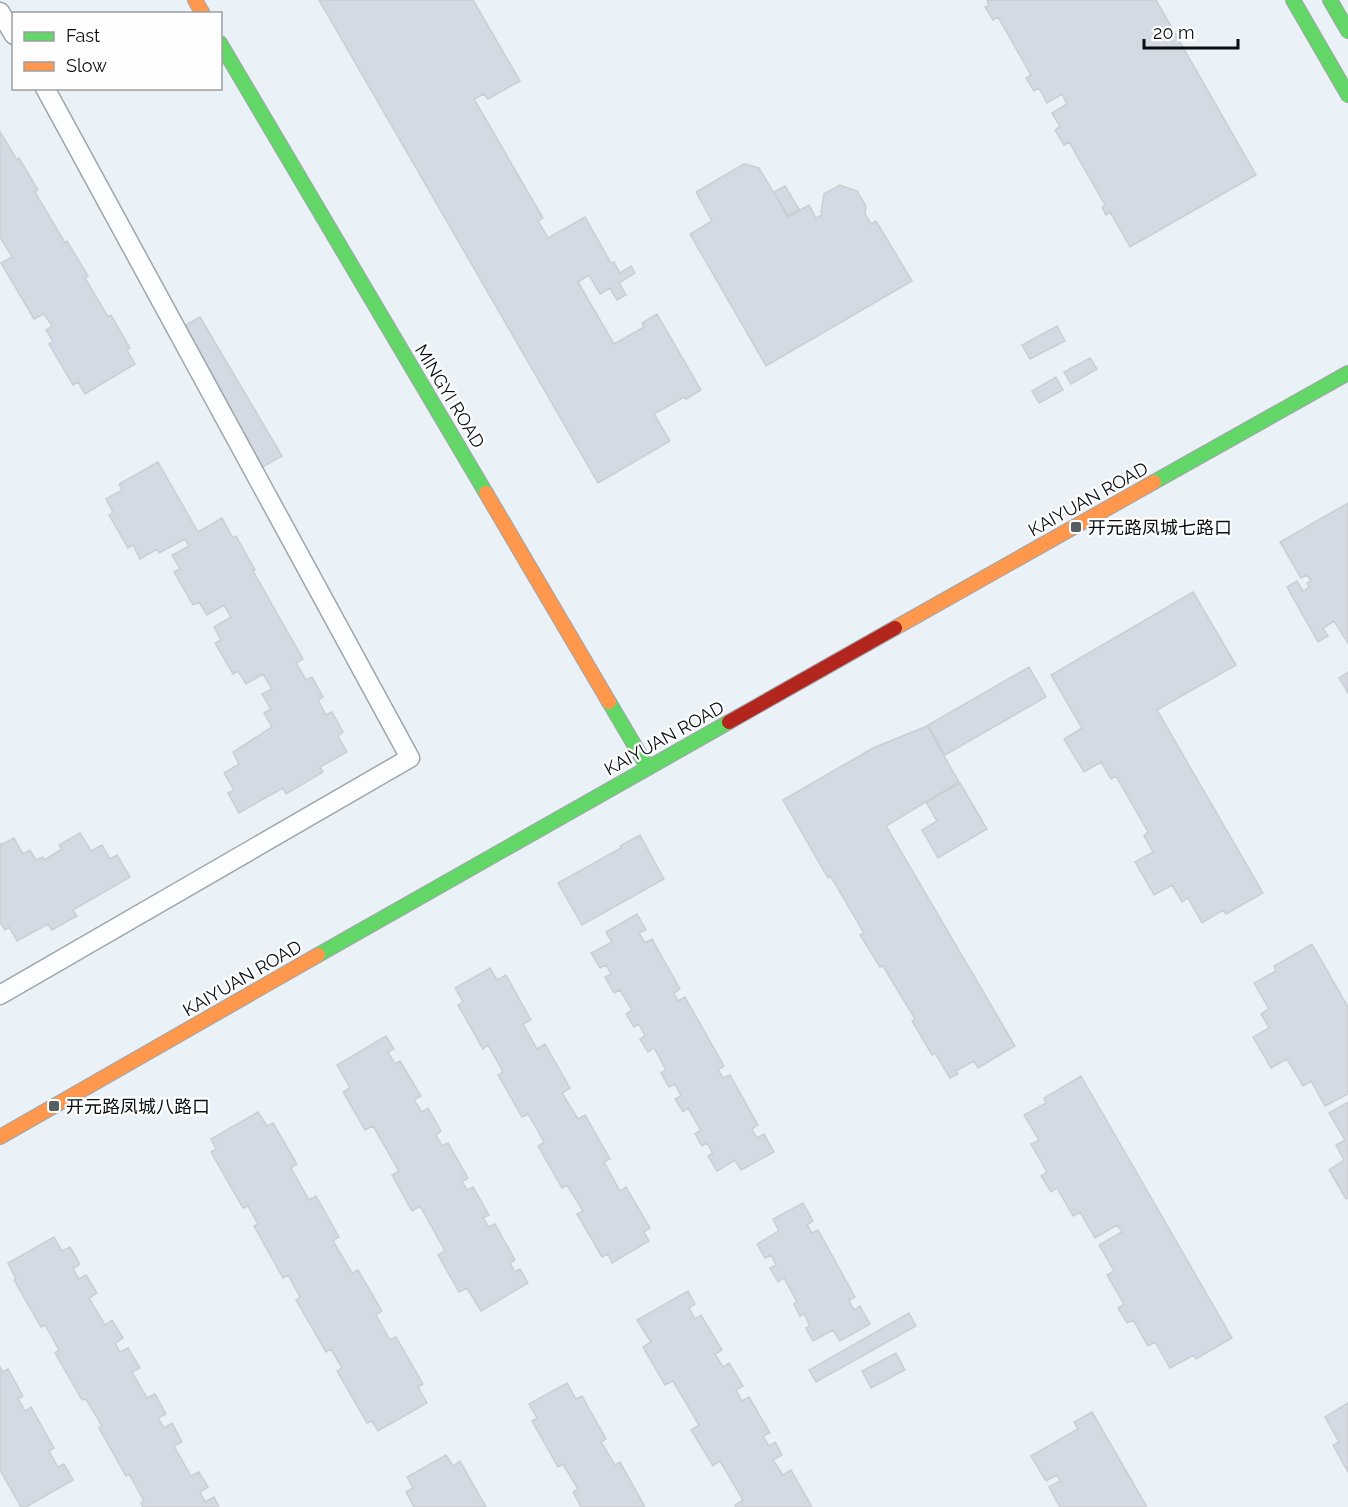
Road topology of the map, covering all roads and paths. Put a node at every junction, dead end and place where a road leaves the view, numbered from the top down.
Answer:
1 (1293, 0) edge
2 (1330, 0) edge
3 (0, 12) edge
4 (1348, 31) edge
5 (12, 32) edge
6 (222, 46) edge
7 (46, 90) edge
8 (1348, 95) edge
9 (1348, 373) edge
10 (648, 768) junction
11 (0, 994) edge
12 (0, 1137) edge

1 - 8 street
2 - 4 street
3 - 5 lane
6 - 10 street, MINGYI ROAD
7 - 11 lane
9 - 10 street, KAIYUAN ROAD
10 - 12 street, KAIYUAN ROAD

